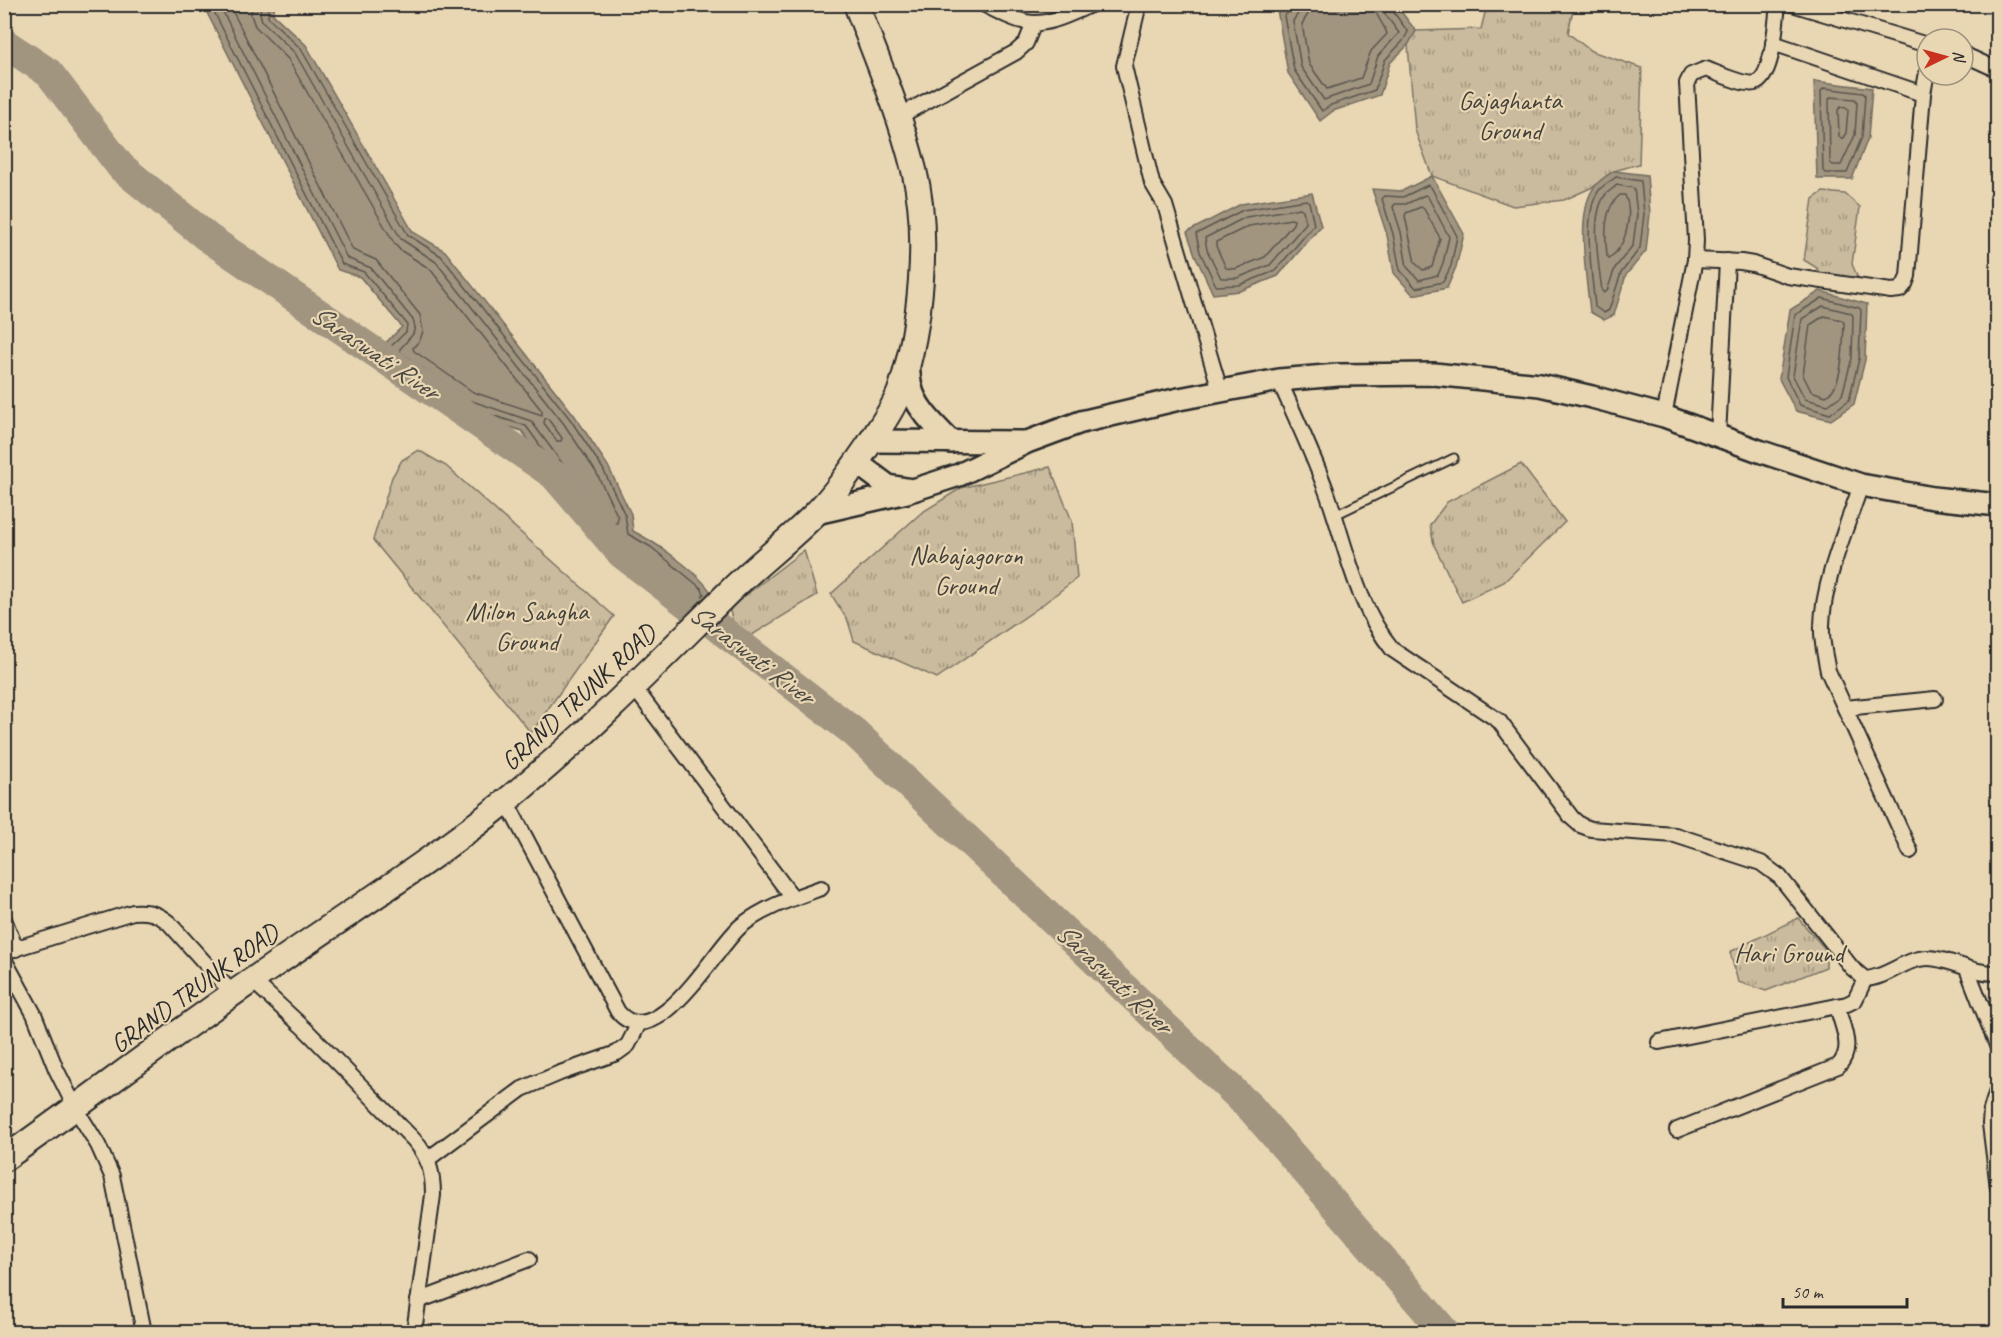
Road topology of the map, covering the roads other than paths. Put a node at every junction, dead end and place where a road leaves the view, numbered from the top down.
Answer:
1 (856, 4) edge
2 (982, 4) edge
3 (1093, 4) edge
4 (1138, 4) edge
5 (1778, 4) edge
6 (1792, 4) edge
7 (1034, 23) junction
8 (1915, 41) edge
9 (1773, 43) junction
10 (1975, 59) edge
11 (1998, 70) edge
12 (1924, 87) edge
13 (1923, 94) junction
14 (898, 117) junction
15 (1695, 260) junction
16 (1727, 261) junction
17 (908, 359) junction
18 (1279, 380) junction
19 (1220, 390) junction
20 (1664, 416) junction
21 (1718, 436) junction
22 (871, 441) junction
23 (951, 442) junction
24 (1027, 442) junction
25 (1454, 458) dead end
26 (856, 462) junction
27 (1861, 485) junction
28 (913, 490) junction
29 (1998, 505) edge
30 (816, 513) junction
31 (1335, 516) junction
32 (633, 686) junction
33 (1935, 699) dead end
34 (1845, 708) junction
35 (506, 801) junction
36 (1910, 851) dead end
37 (820, 888) dead end
38 (793, 898) junction
39 (4, 919) edge
40 (10, 950) edge
41 (4, 959) edge
42 (1967, 969) junction
43 (1998, 973) edge
44 (1864, 979) junction
45 (252, 980) junction
46 (233, 994) junction
47 (1836, 1006) junction
48 (639, 1023) junction
49 (1659, 1042) dead end
50 (1998, 1048) edge
51 (1998, 1087) edge
52 (76, 1109) junction
53 (1677, 1130) dead end
54 (4, 1159) edge
55 (428, 1159) junction
56 (1998, 1188) edge
57 (529, 1259) dead end
58 (418, 1301) junction
59 (144, 1332) edge
60 (414, 1332) edge

1 - 14 highway, GRAND TRUNK ROAD
2 - 7 street
3 - 7 street
4 - 19 street
5 - 9 street
6 - 8 street
7 - 14 street
9 - 13 street
9 - 15 street
10 - 11 street
12 - 13 street
13 - 16 street
14 - 17 highway, GRAND TRUNK ROAD
15 - 16 street
15 - 20 street
16 - 21 street
17 - 22 highway, GRAND TRUNK ROAD
17 - 23 main road
18 - 19 main road
18 - 20 main road
18 - 31 street
19 - 24 main road
20 - 21 main road
21 - 27 main road
22 - 23 main road
22 - 26 highway, GRAND TRUNK ROAD
23 - 24 main road
24 - 28 main road
25 - 31 lane
26 - 28 main road
26 - 30 highway, GRAND TRUNK ROAD
27 - 29 main road
27 - 34 street
28 - 30 main road
30 - 32 highway, GRAND TRUNK ROAD
31 - 44 street
32 - 35 highway, GRAND TRUNK ROAD
32 - 38 street
33 - 34 street
34 - 36 street
35 - 45 highway, GRAND TRUNK ROAD
35 - 48 street
37 - 38 street
38 - 48 street
39 - 40 street
40 - 46 street
41 - 52 street
42 - 43 street
42 - 44 street
42 - 50 street
44 - 47 street
45 - 46 highway, GRAND TRUNK ROAD
45 - 55 street
46 - 52 highway, GRAND TRUNK ROAD
47 - 49 street
47 - 53 street
48 - 55 street
51 - 56 street
52 - 54 highway, GRAND TRUNK ROAD
52 - 59 street
55 - 58 street
57 - 58 street
58 - 60 street

